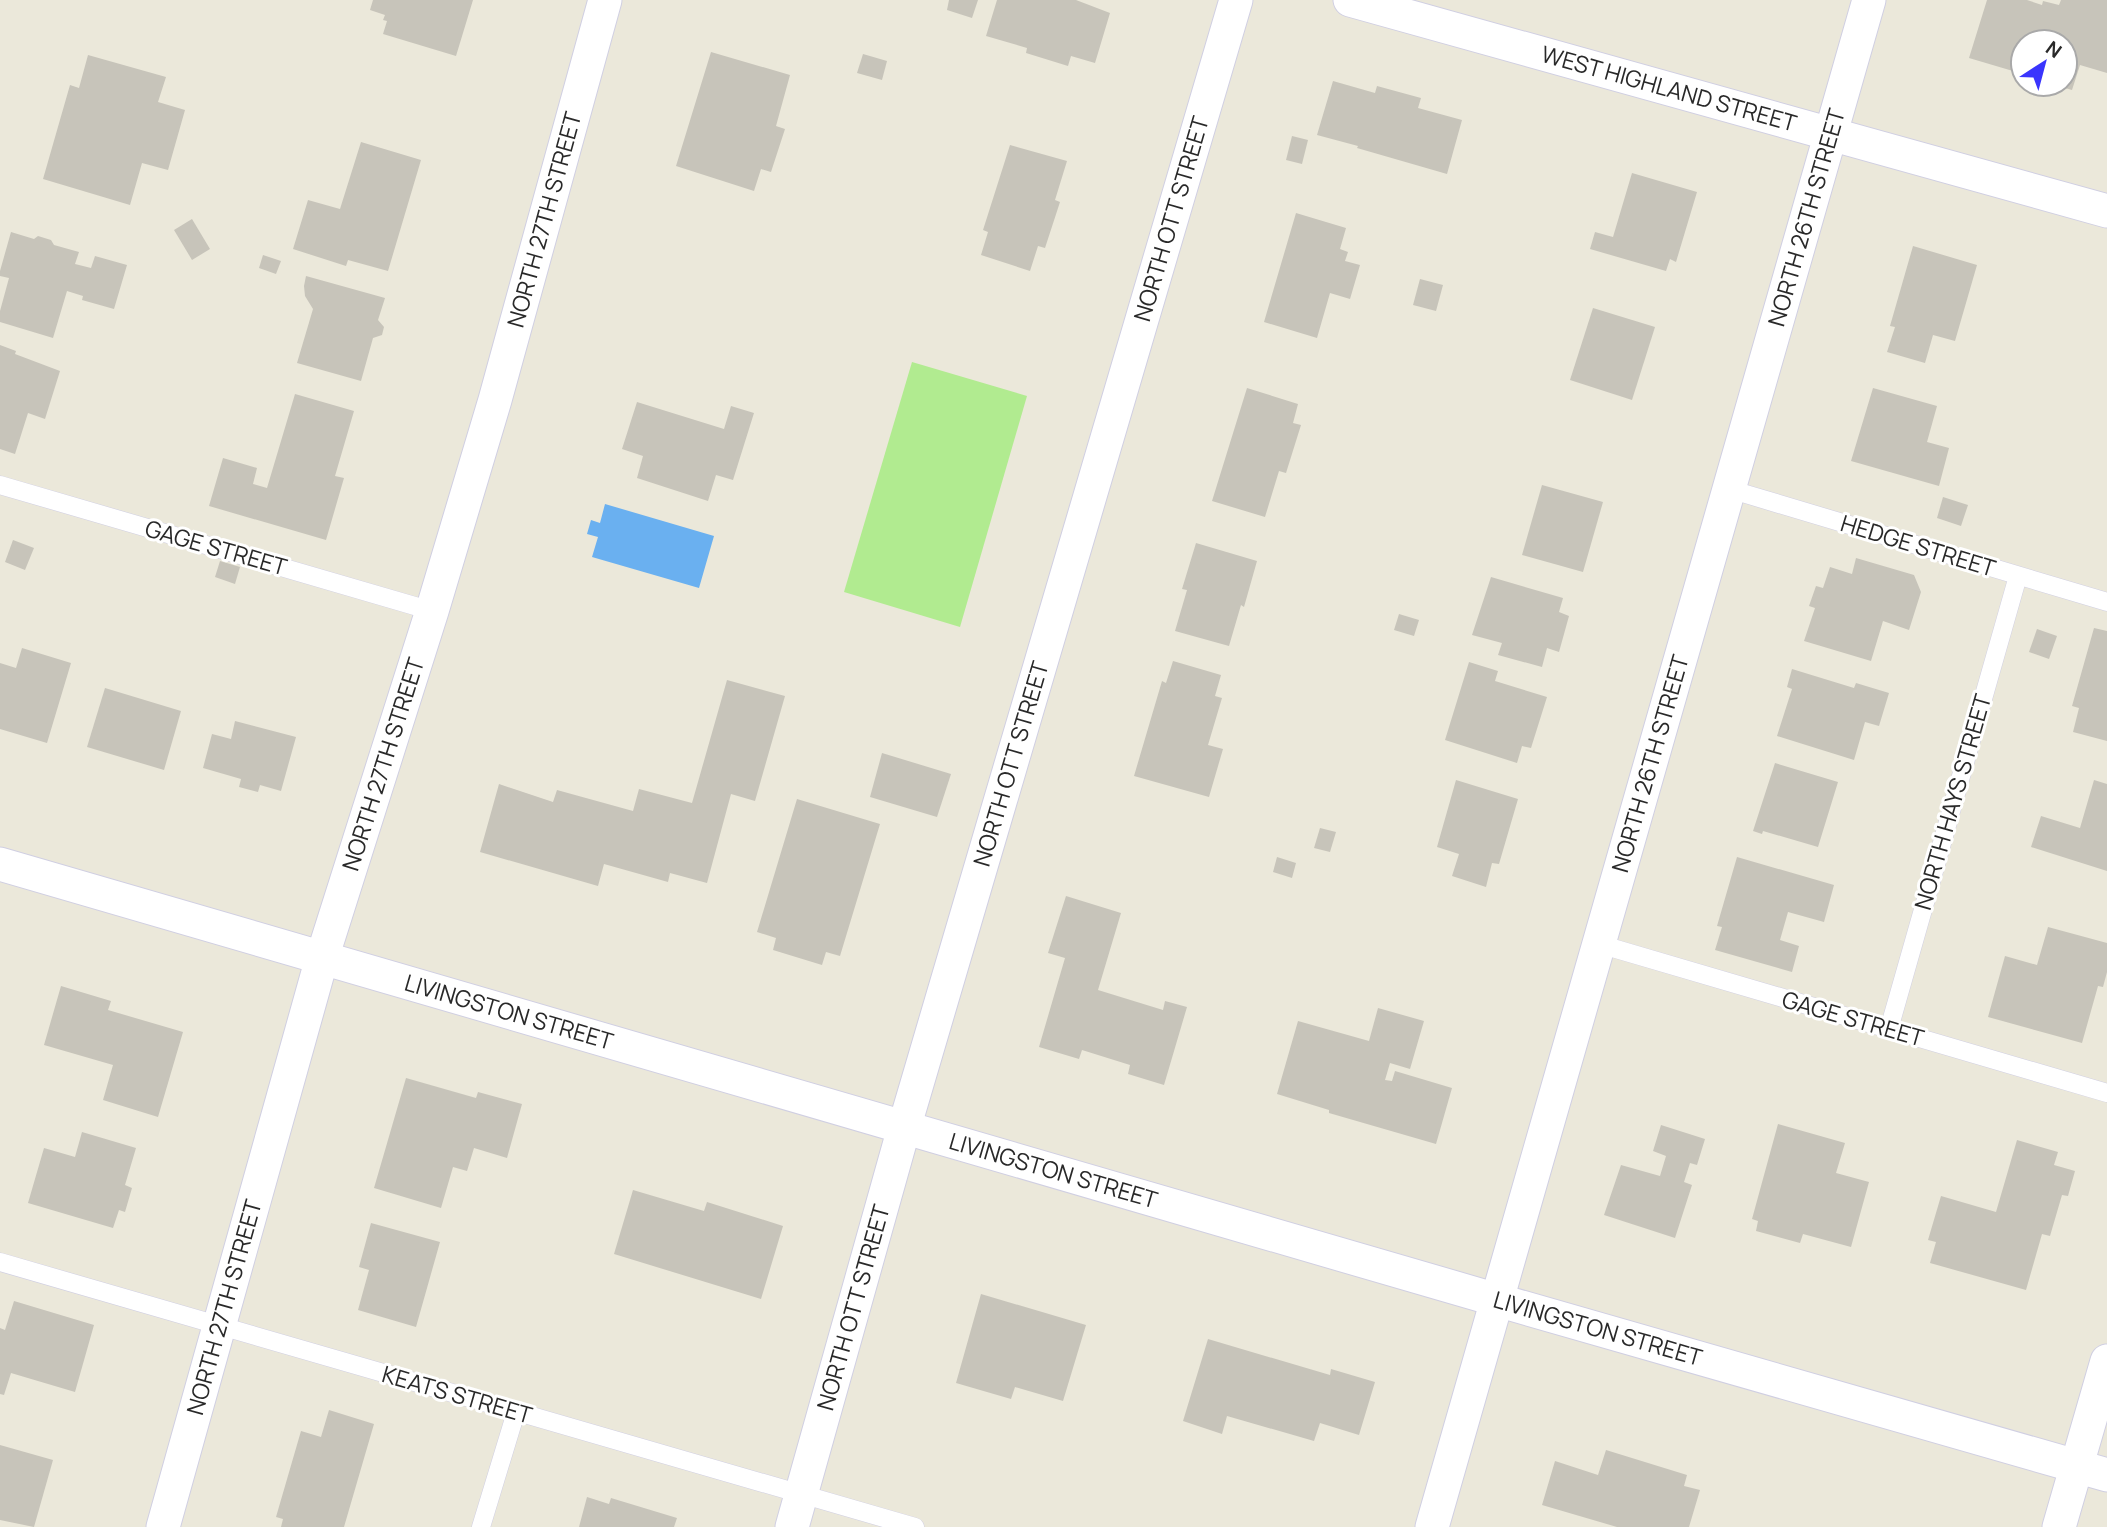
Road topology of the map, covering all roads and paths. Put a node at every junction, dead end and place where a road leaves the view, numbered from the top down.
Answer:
1 (605, 0) edge
2 (1236, 0) edge
3 (1350, 0) edge
4 (1869, 0) edge
5 (1831, 133) junction
6 (2107, 211) edge
7 (0, 485) edge
8 (1729, 489) junction
9 (2018, 576) junction
10 (2107, 602) edge
11 (432, 611) junction
12 (0, 864) edge
13 (1599, 944) junction
14 (322, 958) junction
15 (1889, 1029) junction
16 (2107, 1093) edge
17 (904, 1128) junction
18 (0, 1262) edge
19 (1497, 1300) junction
20 (221, 1327) junction
21 (2107, 1361) edge
22 (516, 1412) junction
23 (2092, 1471) edge
24 (801, 1493) junction
25 (163, 1527) edge
26 (481, 1527) edge
27 (792, 1527) edge
28 (915, 1527) edge
29 (1432, 1527) edge
30 (2059, 1527) edge

1 - 11 street, NORTH 27TH STREET
2 - 17 street, NORTH OTT STREET
3 - 5 street, WEST HIGHLAND STREET
4 - 5 street, NORTH 26TH STREET
5 - 6 street, WEST HIGHLAND STREET
5 - 8 street, NORTH 26TH STREET
7 - 11 lane, GAGE STREET
8 - 9 lane, HEDGE STREET
8 - 13 street, NORTH 26TH STREET
9 - 10 lane, HEDGE STREET
9 - 15 lane, NORTH HAYS STREET
11 - 14 street, NORTH 27TH STREET
12 - 14 street, LIVINGSTON STREET
13 - 15 lane, GAGE STREET
13 - 19 street, NORTH 26TH STREET
14 - 17 street, LIVINGSTON STREET
14 - 20 street, NORTH 27TH STREET
15 - 16 lane, GAGE STREET
17 - 19 street, LIVINGSTON STREET
17 - 24 street, NORTH OTT STREET
18 - 20 lane, KEATS STREET
19 - 23 street, LIVINGSTON STREET
19 - 29 street, NORTH 26TH STREET
20 - 22 lane, KEATS STREET
20 - 25 street, NORTH 27TH STREET
21 - 23 street
22 - 24 lane, KEATS STREET
22 - 26 lane
23 - 30 street
24 - 27 street, NORTH OTT STREET
24 - 28 lane, KEATS STREET

